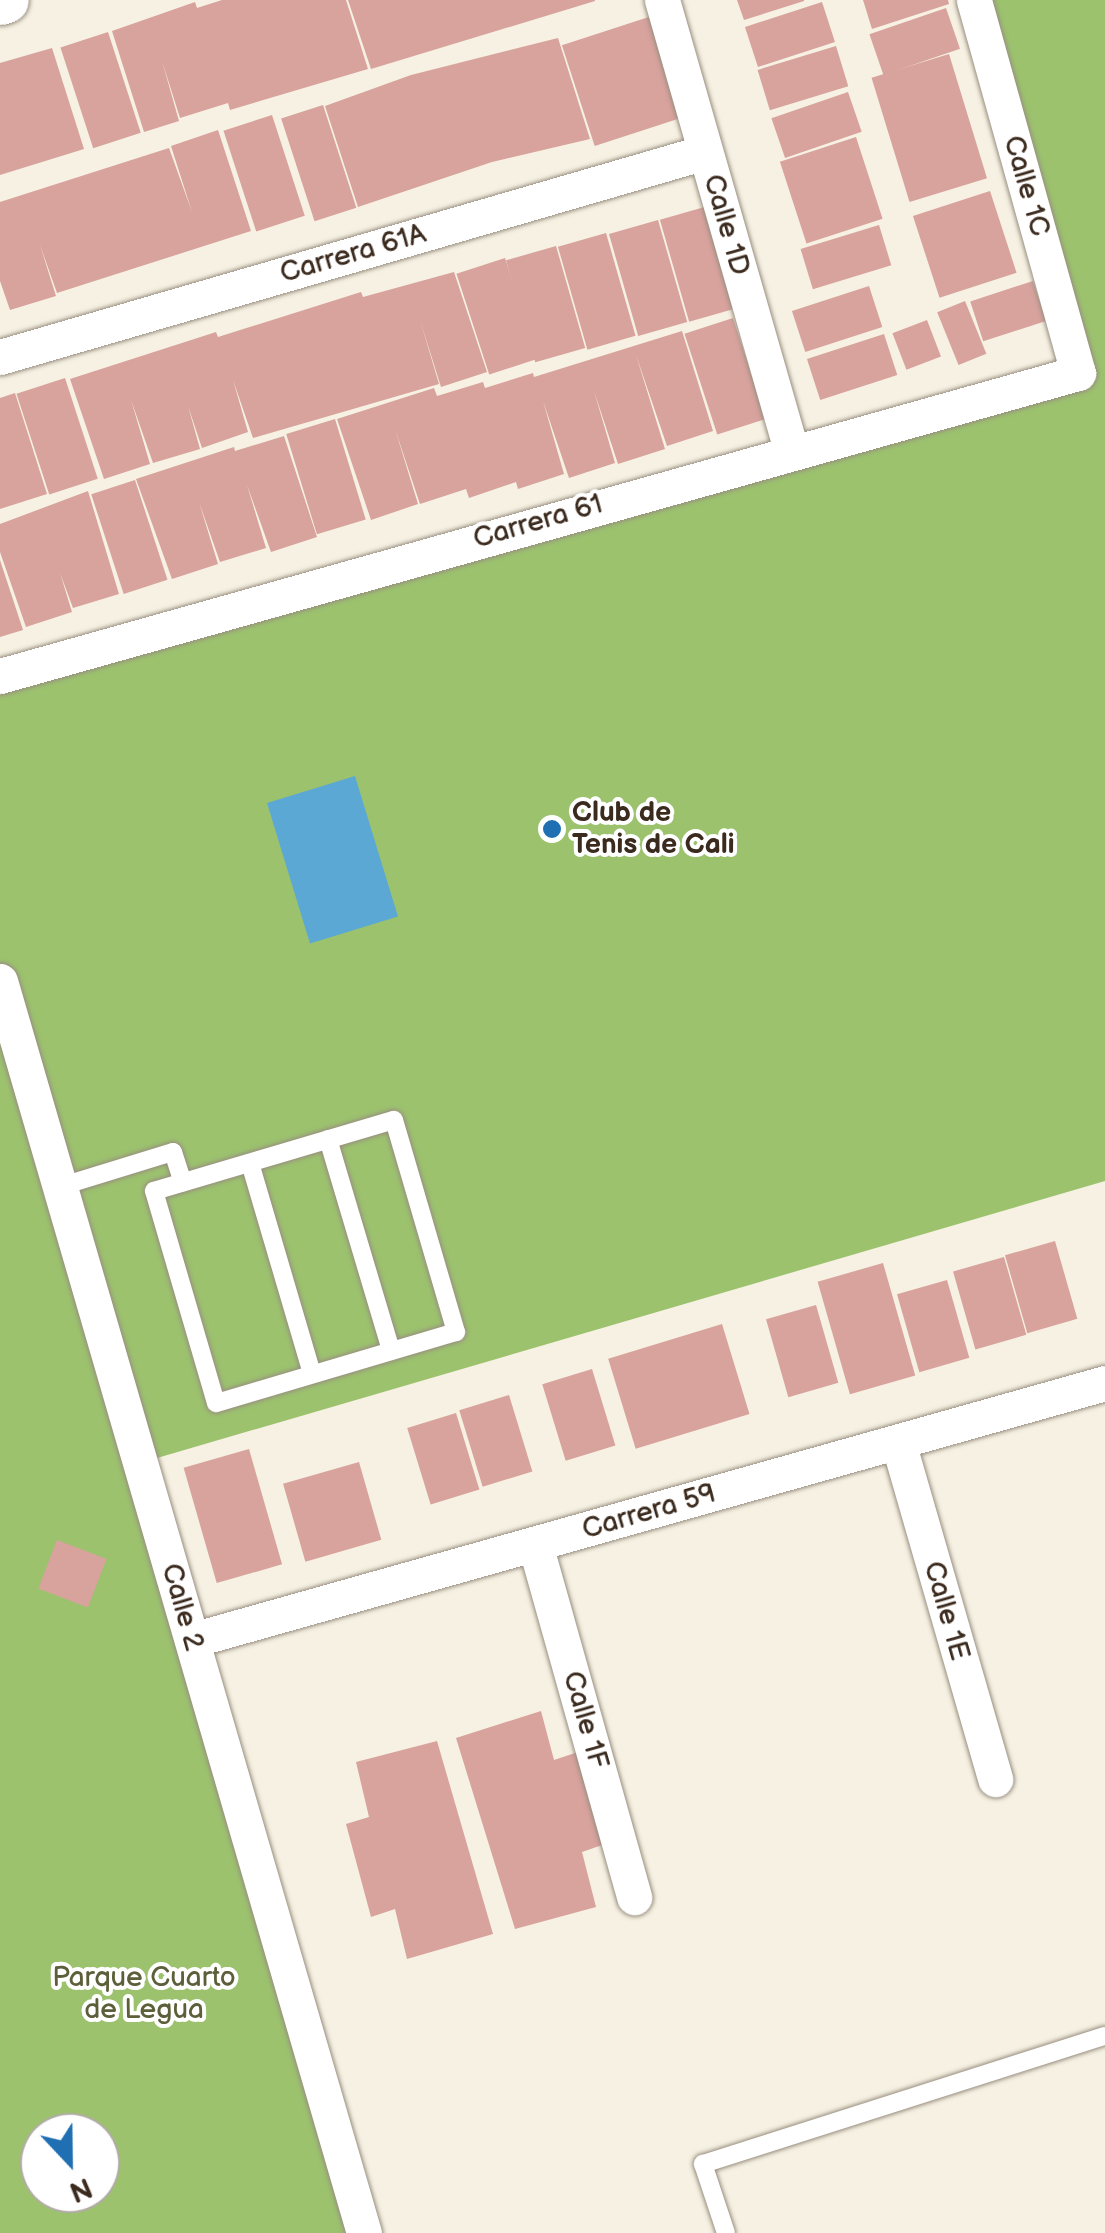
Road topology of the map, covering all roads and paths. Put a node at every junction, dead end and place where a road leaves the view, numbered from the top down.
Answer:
1 (662, 0) edge
2 (974, 0) edge
3 (705, 152) junction
4 (0, 357) edge
5 (1078, 372) joint
6 (791, 450) junction
7 (0, 676) edge
8 (0, 981) edge
9 (328, 1140) junction
10 (250, 1163) junction
11 (182, 1182) junction
12 (60, 1186) junction
13 (390, 1351) junction
14 (312, 1374) junction
15 (1105, 1383) edge
16 (898, 1442) junction
17 (535, 1544) junction
18 (192, 1640) junction
19 (995, 1779) dead end
20 (634, 1897) dead end
21 (1105, 2036) edge
22 (364, 2233) edge
23 (726, 2233) edge

1 - 3 street, Calle 1D
2 - 5 street, Calle 1C
3 - 4 street, Carrera 61A
3 - 6 street, Calle 1D
5 - 6 street, Carrera 61
6 - 7 street, Carrera 61
8 - 12 street, Calle 2
9 - 10 lane
9 - 13 lane
9 - 13 lane
10 - 11 lane
10 - 14 lane
11 - 12 lane
11 - 14 lane
12 - 18 street, Calle 2
13 - 14 lane
15 - 16 street, Carrera 59
16 - 17 street, Carrera 59
16 - 19 street, Calle 1E
17 - 18 street, Carrera 59
17 - 20 street, Calle 1F
18 - 22 street, Calle 2
21 - 23 lane

